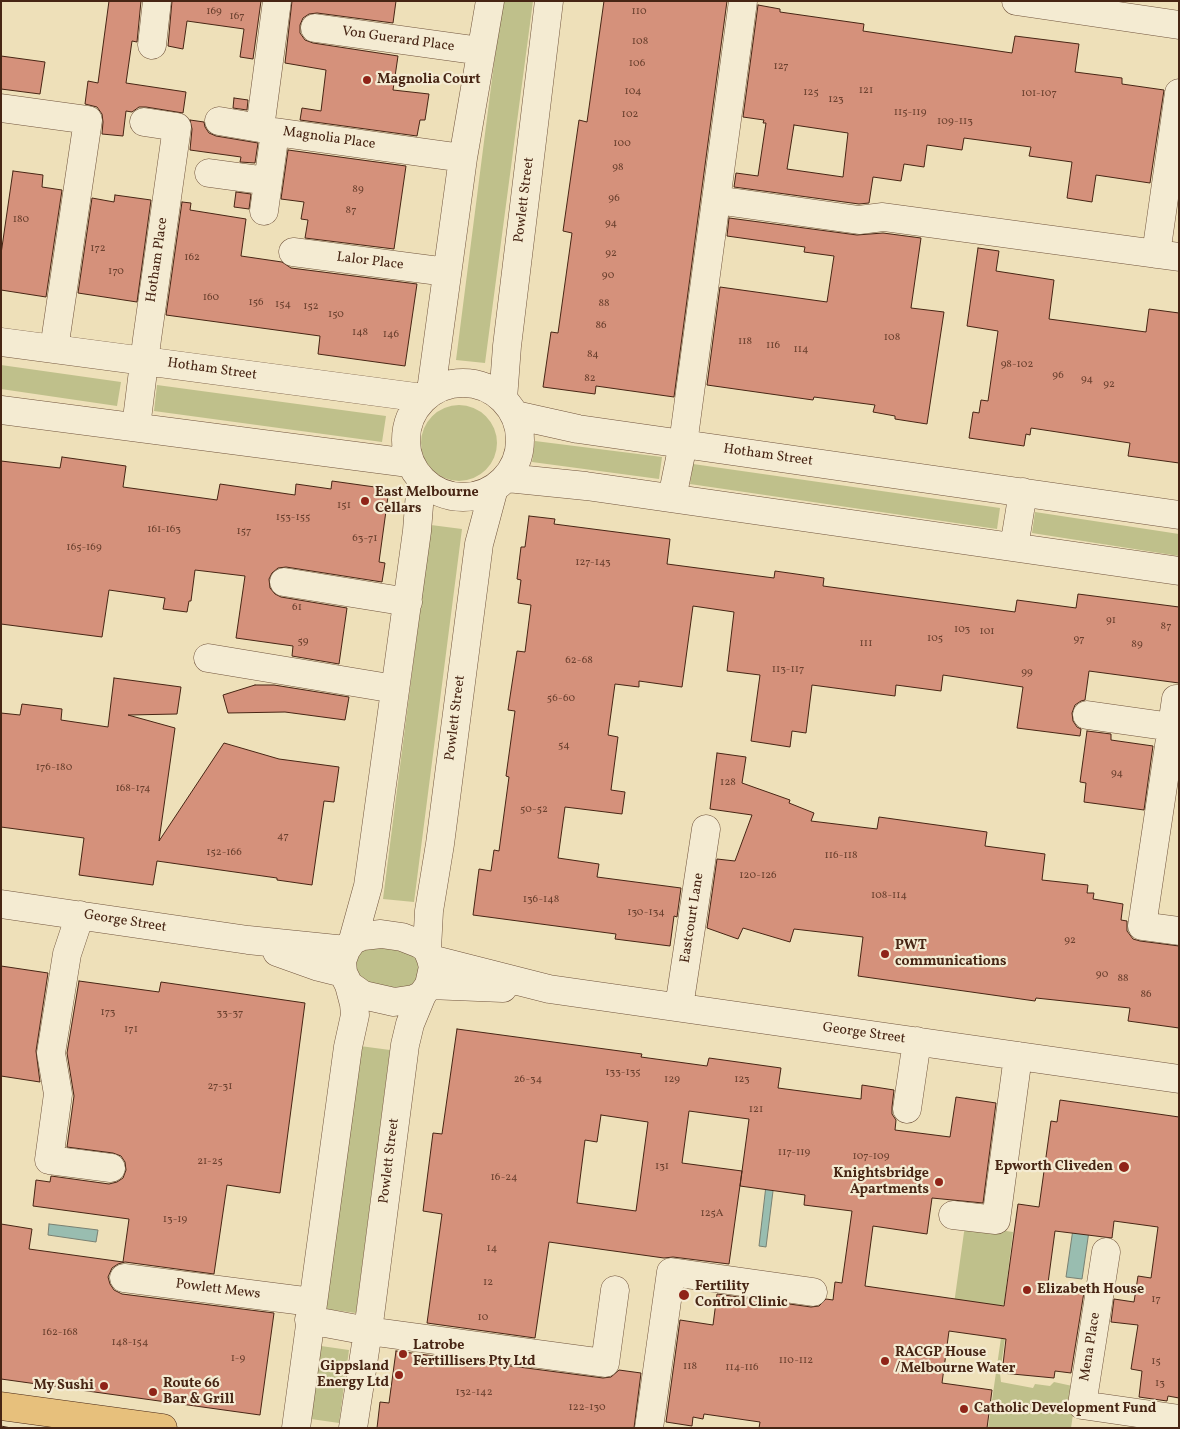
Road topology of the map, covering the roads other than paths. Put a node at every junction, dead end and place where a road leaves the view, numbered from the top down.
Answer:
1 (157, 1) edge
2 (277, 1) edge
3 (490, 1) edge
4 (548, 1) edge
5 (743, 1) edge
6 (1016, 1) edge
7 (1136, 10) edge
8 (1179, 25) edge
9 (315, 28) dead end
10 (152, 45) dead end
11 (481, 51) junction
12 (1179, 93) edge
13 (1, 108) edge
14 (219, 121) dead end
15 (144, 122) dead end
16 (463, 158) junction
17 (209, 173) dead end
18 (268, 181) junction
19 (716, 200) junction
20 (264, 211) dead end
21 (293, 252) dead end
22 (1167, 256) edge
23 (447, 272) junction
24 (1, 342) edge
25 (54, 349) junction
26 (144, 361) junction
27 (427, 395) junction
28 (509, 407) junction
29 (1, 410) edge
30 (136, 427) junction
31 (683, 444) junction
32 (415, 471) junction
33 (501, 483) junction
34 (1023, 492) junction
35 (672, 498) junction
36 (1179, 515) edge
37 (1014, 547) junction
38 (1179, 570) edge
39 (284, 582) dead end
40 (408, 602) junction
41 (208, 658) dead end
42 (395, 689) junction
43 (1179, 699) edge
44 (1087, 715) dead end
45 (1172, 727) junction
46 (706, 829) dead end
47 (1, 904) edge
48 (80, 915) junction
49 (1179, 931) edge
50 (429, 954) junction
51 (348, 962) junction
52 (549, 988) junction
53 (425, 990) junction
54 (679, 1007) junction
55 (917, 1041) junction
56 (1018, 1056) junction
57 (1179, 1079) edge
58 (907, 1109) dead end
59 (111, 1168) dead end
60 (953, 1215) dead end
61 (1106, 1252) dead end
62 (124, 1278) dead end
63 (615, 1290) dead end
64 (813, 1292) dead end
65 (311, 1311) junction
66 (368, 1331) junction
67 (1, 1406) edge
68 (1179, 1419) edge
69 (163, 1428) edge
70 (296, 1428) edge
71 (353, 1428) edge
72 (649, 1428) edge

1 - 10 street
2 - 14 street
3 - 11 street
4 - 28 street, Powlett Street
5 - 19 street
6 - 7 street
7 - 8 street
9 - 11 street, Von Guerard Place
11 - 16 street
12 - 22 street
13 - 25 street
15 - 26 street, Hotham Place
16 - 18 street, Magnolia Place
16 - 23 street
17 - 18 street
18 - 20 street, Magnolia Place
19 - 22 street
19 - 31 street
21 - 23 street, Lalor Place
23 - 27 street
24 - 25 street, Hotham Street
25 - 26 street, Hotham Street
26 - 27 street, Hotham Street
26 - 30 street, Hotham Place
27 - 28 street
27 - 32 street
28 - 31 street, Hotham Street
28 - 33 street
29 - 30 street
30 - 32 street
31 - 34 street, Hotham Street
31 - 35 street
32 - 33 street
32 - 40 street
33 - 35 street
33 - 50 street, Powlett Street
34 - 36 street, Hotham Street
34 - 37 street
35 - 37 street
37 - 38 street
39 - 40 street
40 - 42 street
41 - 42 street
42 - 51 street
43 - 45 street
44 - 45 street
45 - 49 street
46 - 54 street, Eastcourt Lane
47 - 48 street, George Street
48 - 51 street, George Street
48 - 59 street
50 - 51 street
50 - 52 street, George Street
50 - 53 street
51 - 53 street
51 - 65 street
52 - 53 street, George Street
52 - 54 street, George Street
53 - 66 street, Powlett Street
54 - 55 street, George Street
55 - 56 street, George Street
55 - 58 street
56 - 57 street, George Street
56 - 60 street
61 - 68 street, Mena Place
62 - 65 street, Powlett Mews
63 - 66 street
64 - 72 street
65 - 66 street
65 - 70 street
66 - 71 street, Powlett Street
67 - 69 main road

